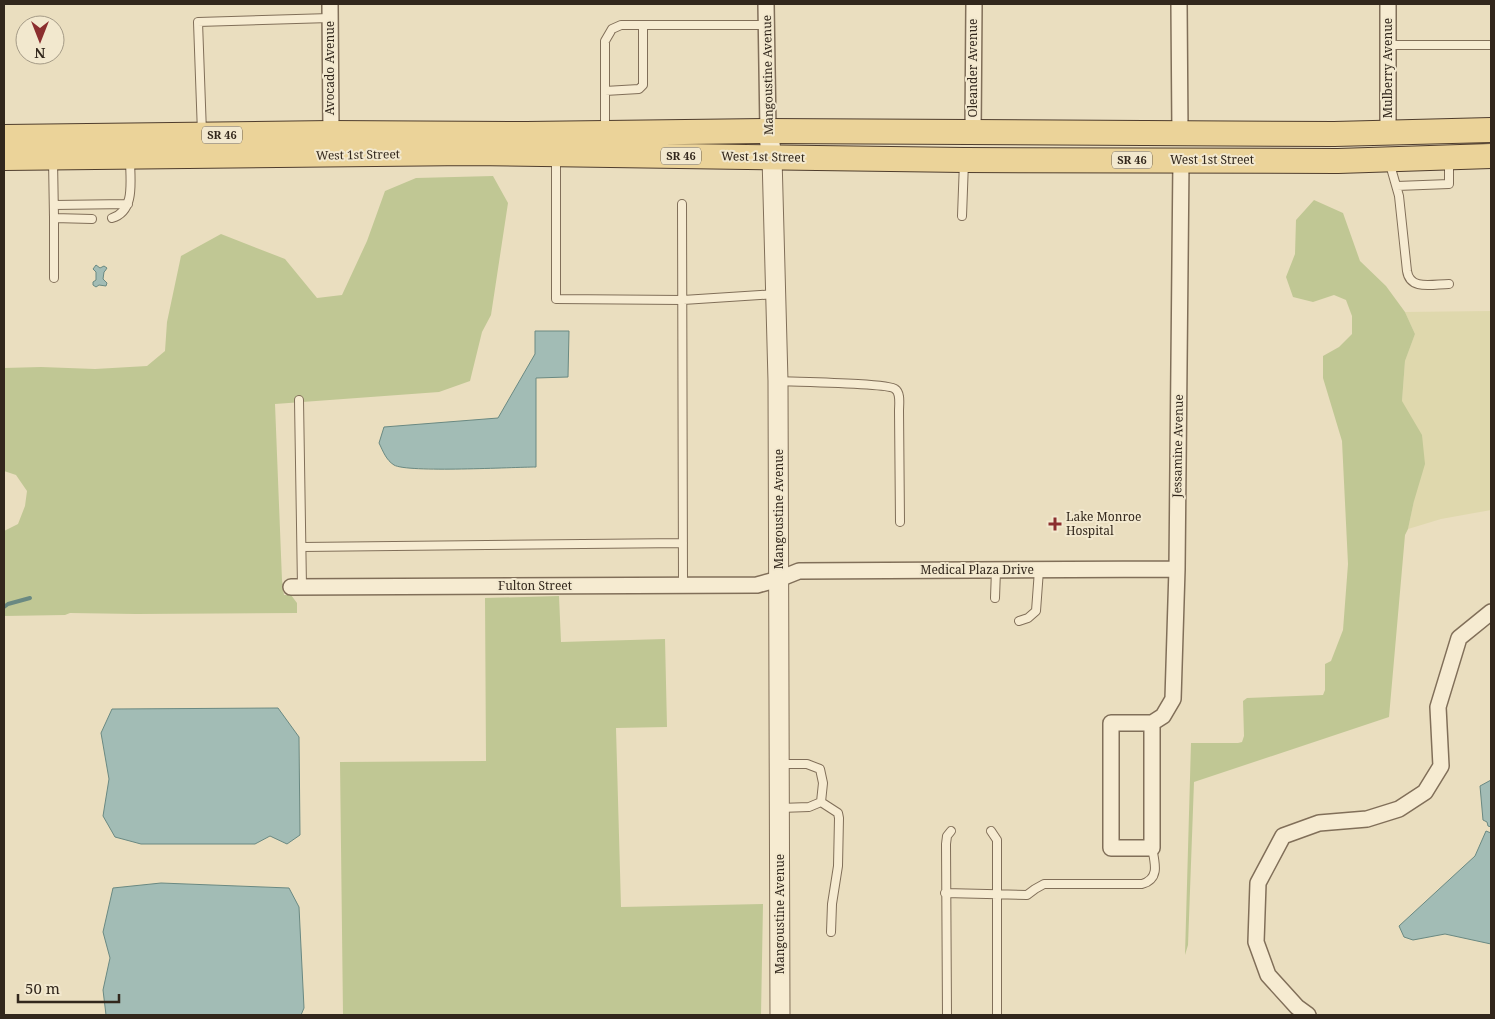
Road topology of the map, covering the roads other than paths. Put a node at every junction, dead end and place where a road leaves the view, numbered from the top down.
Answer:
1 (766, 4) edge
2 (974, 4) edge
3 (1179, 4) edge
4 (1388, 4) edge
5 (330, 11) edge
6 (643, 25) junction
7 (766, 25) junction
8 (1388, 45) junction
9 (1491, 45) edge
10 (605, 92) junction
11 (1491, 130) edge
12 (768, 131) junction
13 (973, 132) junction
14 (331, 133) junction
15 (605, 133) junction
16 (1180, 133) junction
17 (1282, 133) junction
18 (1388, 133) junction
19 (202, 135) junction
20 (4, 137) edge
21 (556, 154) junction
22 (268, 156) junction
23 (1491, 156) edge
24 (130, 157) junction
25 (772, 157) junction
26 (4, 158) edge
27 (54, 158) junction
28 (1449, 158) junction
29 (1388, 159) junction
30 (964, 160) junction
31 (1112, 160) junction
32 (1181, 160) junction
33 (1397, 186) junction
34 (128, 204) junction
35 (682, 204) dead end
36 (54, 205) junction
37 (962, 216) dead end
38 (54, 218) junction
39 (112, 218) dead end
40 (92, 219) dead end
41 (54, 278) dead end
42 (1449, 284) dead end
43 (776, 294) junction
44 (683, 300) junction
45 (778, 381) junction
46 (299, 400) dead end
47 (900, 522) dead end
48 (683, 543) junction
49 (302, 547) junction
50 (1177, 569) junction
51 (996, 570) junction
52 (1039, 570) junction
53 (779, 580) junction
54 (684, 585) junction
55 (297, 587) joint
56 (996, 598) dead end
57 (1491, 612) edge
58 (1019, 621) dead end
59 (1152, 722) junction
60 (780, 764) junction
61 (821, 802) junction
62 (780, 808) junction
63 (951, 831) dead end
64 (991, 831) dead end
65 (1152, 848) junction
66 (946, 893) junction
67 (996, 893) junction
68 (831, 932) dead end
69 (780, 1015) edge
70 (946, 1015) edge
71 (997, 1015) edge
72 (1308, 1015) edge

1 - 7 street, Mangoustine Avenue
2 - 13 street, Oleander Avenue
3 - 16 street
4 - 8 street, Mulberry Avenue
5 - 14 street, Avocado Avenue
5 - 19 lane
6 - 7 lane
6 - 10 lane
6 - 10 lane
7 - 12 street, Mangoustine Avenue
8 - 9 lane
8 - 18 street, Mulberry Avenue
10 - 15 lane
11 - 18 main road, West 1st Street / SR 46
12 - 13 main road, West 1st Street / SR 46
12 - 15 main road, West 1st Street / SR 46
12 - 25 street, Mangoustine Avenue
13 - 16 main road, West 1st Street / SR 46
14 - 15 main road, West 1st Street / SR 46
14 - 19 main road, West 1st Street / SR 46
14 - 22 main road
16 - 17 main road, West 1st Street / SR 46
16 - 31 main road
17 - 18 main road, West 1st Street / SR 46
17 - 32 main road
19 - 20 main road, West 1st Street / SR 46
21 - 22 main road, West 1st Street / SR 46
21 - 25 main road, West 1st Street / SR 46
21 - 44 lane
22 - 24 main road, West 1st Street / SR 46
23 - 28 main road, West 1st Street / SR 46
24 - 27 main road, West 1st Street / SR 46
24 - 34 lane
25 - 30 main road, West 1st Street / SR 46
25 - 43 street, Mangoustine Avenue
26 - 27 main road, West 1st Street / SR 46
27 - 36 lane
28 - 29 main road, West 1st Street / SR 46
28 - 33 lane
29 - 32 main road, West 1st Street / SR 46
29 - 33 lane
30 - 31 main road, West 1st Street / SR 46
30 - 37 lane
31 - 32 main road, West 1st Street / SR 46
32 - 50 street, Jessamine Avenue
33 - 42 lane
34 - 36 lane
34 - 39 lane
35 - 44 lane
36 - 38 lane
38 - 40 lane
38 - 41 lane
43 - 44 lane
43 - 45 street, Mangoustine Avenue
44 - 48 lane
45 - 47 lane
45 - 53 street, Mangoustine Avenue
46 - 49 lane
48 - 49 lane
48 - 54 lane
49 - 55 lane
50 - 52 street, Medical Plaza Drive
50 - 59 street, Jessamine Avenue
51 - 52 street, Medical Plaza Drive
51 - 53 street, Medical Plaza Drive
51 - 56 lane
52 - 58 lane
53 - 54 street, Fulton Street
53 - 60 street, Mangoustine Avenue
54 - 55 street, Fulton Street
57 - 72 street
59 - 65 street
59 - 65 street
60 - 61 lane
60 - 62 street, Mangoustine Avenue
61 - 62 lane
61 - 68 lane
62 - 69 street, Mangoustine Avenue
63 - 66 lane
64 - 67 lane
65 - 67 lane
66 - 67 lane
66 - 70 lane
67 - 71 lane

